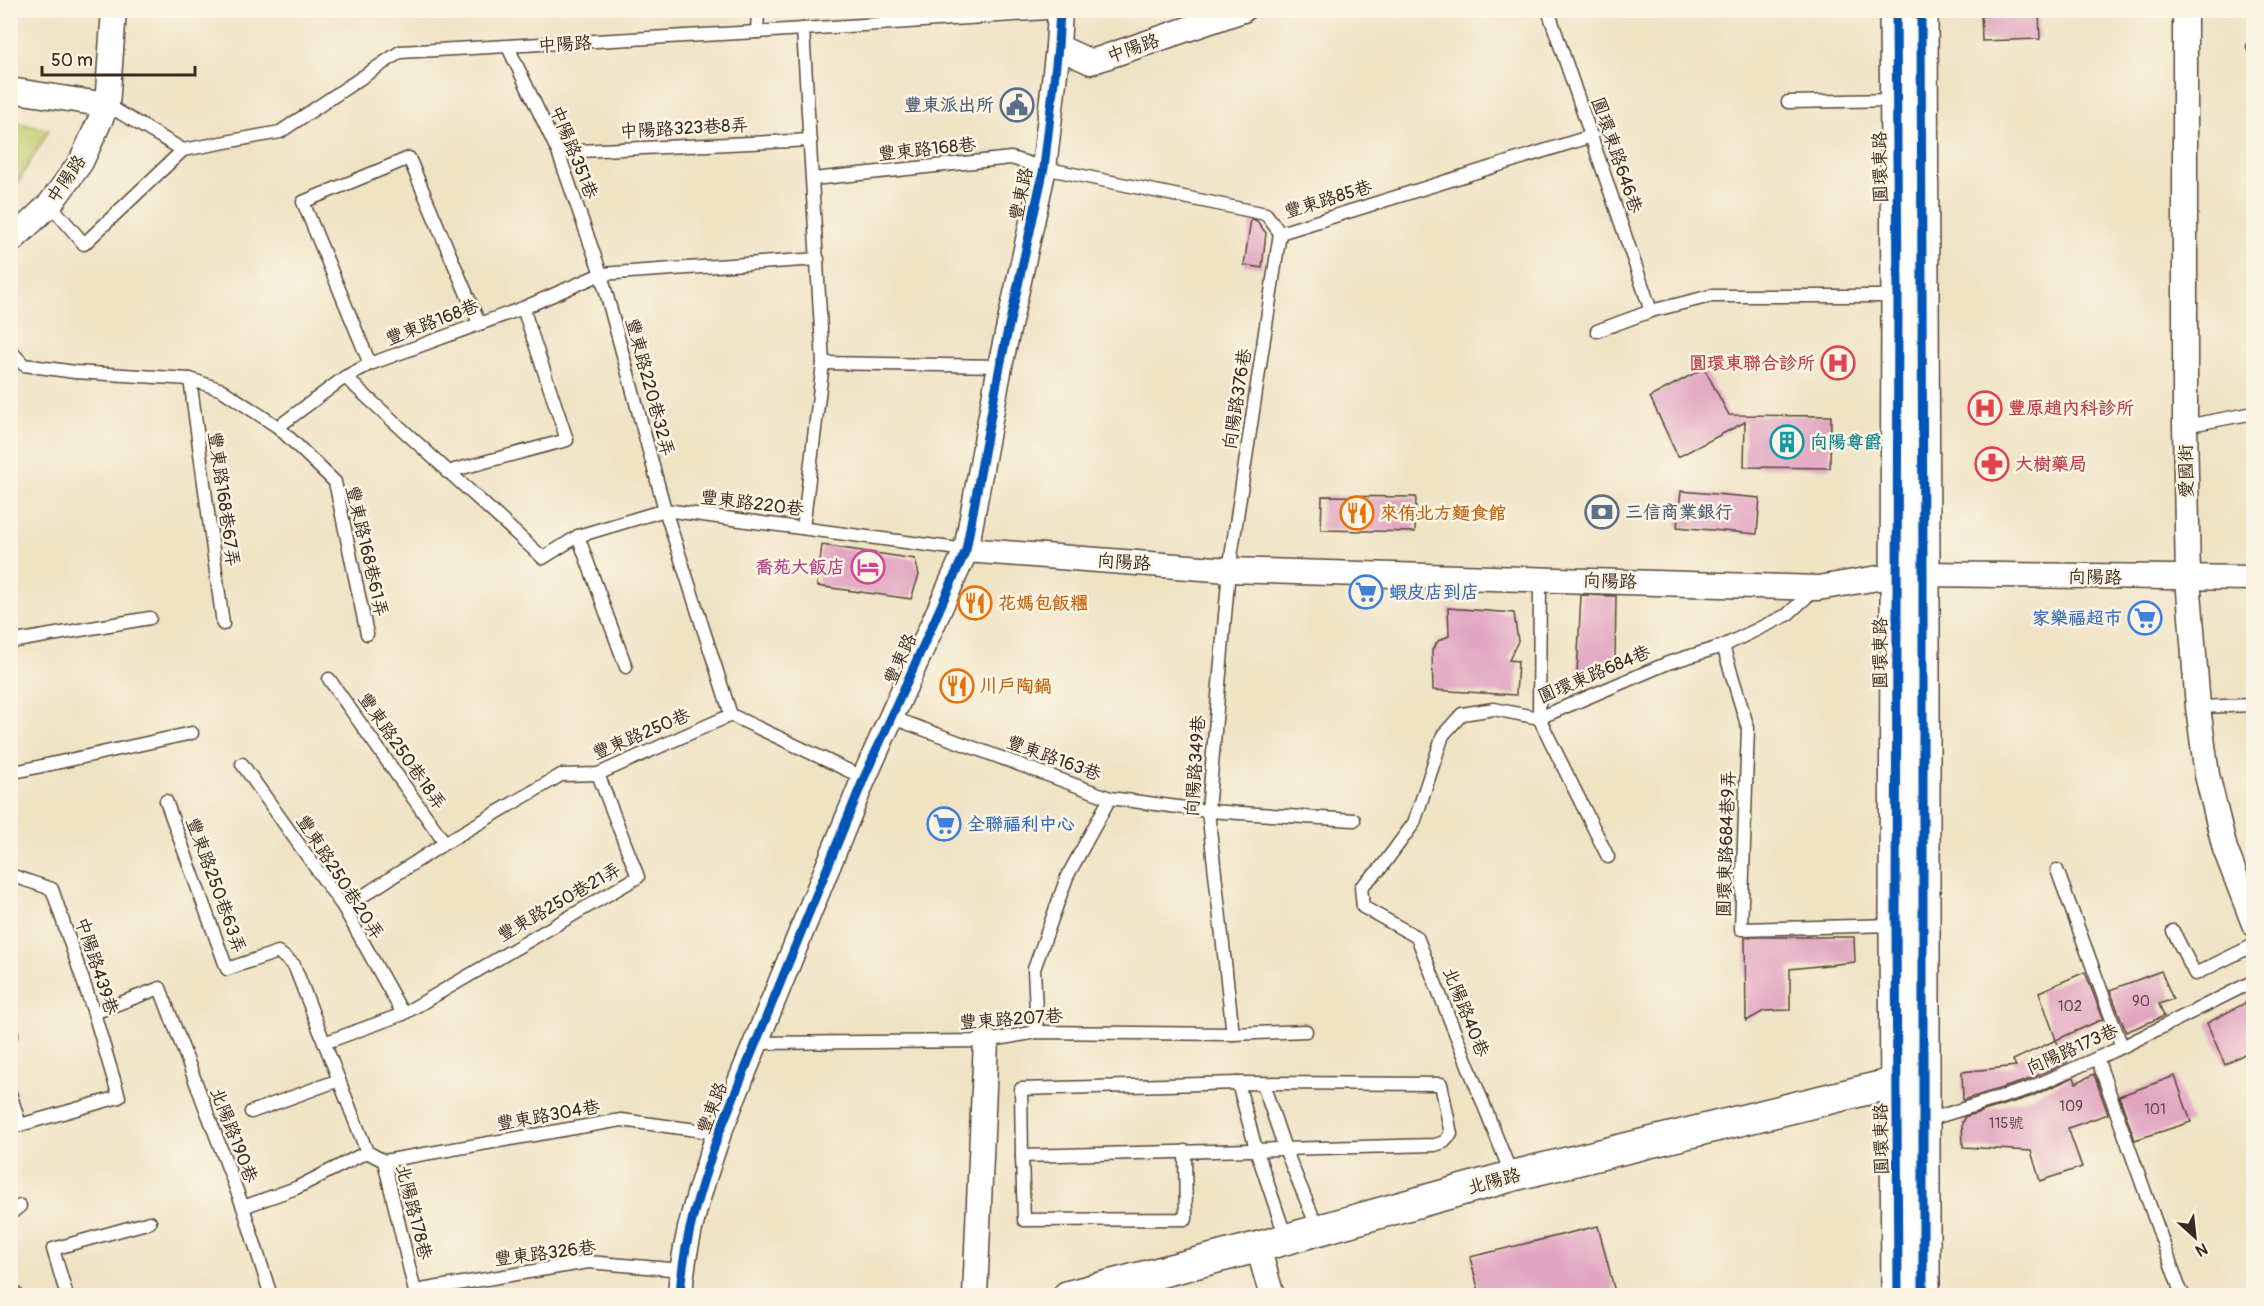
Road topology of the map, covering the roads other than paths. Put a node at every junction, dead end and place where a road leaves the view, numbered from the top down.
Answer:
1 (114, 10) edge
2 (758, 10) edge
3 (1243, 10) edge
4 (1548, 10) edge
5 (1896, 10) edge
6 (1921, 10) edge
7 (2185, 10) edge
8 (1060, 11) edge
9 (912, 17) edge
10 (803, 29) junction
11 (757, 32) junction
12 (508, 47) junction
13 (1058, 47) junction
14 (10, 90) edge
15 (1896, 100) junction
16 (1788, 102) dead end
17 (107, 105) junction
18 (1592, 136) junction
19 (811, 140) junction
20 (183, 150) junction
21 (558, 152) junction
22 (1044, 168) junction
23 (813, 179) junction
24 (50, 204) junction
25 (1280, 233) junction
26 (10, 242) edge
27 (818, 259) junction
28 (601, 274) junction
29 (1898, 296) junction
30 (523, 308) junction
31 (1651, 311) junction
32 (479, 323) junction
33 (1597, 331) dead end
34 (10, 350) edge
35 (823, 363) junction
36 (370, 364) junction
37 (1000, 366) junction
38 (345, 377) junction
39 (190, 379) junction
40 (2253, 413) edge
41 (2185, 426) junction
42 (278, 427) junction
43 (447, 472) junction
44 (665, 510) junction
45 (803, 528) junction
46 (578, 536) junction
47 (966, 550) junction
48 (1229, 570) junction
49 (1910, 575) junction
50 (2188, 578) junction
51 (2253, 578) edge
52 (1540, 579) junction
53 (1818, 588) junction
54 (150, 618) dead end
55 (223, 624) dead end
56 (367, 634) dead end
57 (10, 642) edge
58 (1723, 646) junction
59 (626, 667) dead end
60 (329, 678) dead end
61 (2253, 705) edge
62 (2198, 707) junction
63 (731, 715) junction
64 (893, 717) junction
65 (1539, 718) junction
66 (192, 733) dead end
67 (242, 765) dead end
68 (10, 773) edge
69 (598, 774) junction
70 (864, 778) junction
71 (1110, 798) junction
72 (166, 801) dead end
73 (1208, 811) junction
74 (1354, 820) dead end
75 (445, 843) junction
76 (1608, 857) dead end
77 (2057, 870) dead end
78 (10, 875) edge
79 (1361, 887) joint
80 (344, 908) junction
81 (2253, 924) edge
82 (1896, 925) junction
83 (2174, 931) dead end
84 (2253, 945) edge
85 (2253, 981) edge
86 (94, 1013) junction
87 (403, 1014) junction
88 (1306, 1031) dead end
89 (1037, 1032) junction
90 (1233, 1034) junction
91 (986, 1041) junction
92 (324, 1043) junction
93 (755, 1043) junction
94 (2122, 1047) junction
95 (2097, 1058) junction
96 (1909, 1079) junction
97 (339, 1080) junction
98 (1238, 1083) junction
99 (1263, 1084) junction
100 (10, 1093) edge
101 (252, 1112) dead end
102 (1910, 1127) junction
103 (719, 1133) junction
104 (1256, 1149) junction
105 (1285, 1149) junction
106 (1185, 1151) junction
107 (367, 1152) junction
108 (1022, 1156) junction
109 (384, 1161) junction
110 (1512, 1176) junction
111 (243, 1207) junction
112 (150, 1222) dead end
113 (1318, 1229) junction
114 (1286, 1238) junction
115 (1258, 1247) junction
116 (682, 1270) junction
117 (10, 1293) edge
118 (415, 1293) edge
119 (19, 1296) edge
120 (67, 1296) edge
121 (271, 1296) edge
122 (680, 1296) edge
123 (975, 1296) edge
124 (1068, 1296) edge
125 (1272, 1296) edge
126 (1898, 1296) edge
127 (1923, 1296) edge
128 (2184, 1296) edge

1 - 17 street, 中陽路
2 - 11 lane
3 - 13 street, 中陽路
4 - 18 lane, 圓環東路646巷
5 - 15 main road, 圓環東路
6 - 49 main road, 圓環東路
7 - 41 street, 愛國街
8 - 9 lane, 中陽路
8 - 13 street, 豐東路
9 - 10 lane, 中陽路
10 - 11 lane, 中陽路
10 - 19 lane
11 - 12 lane, 中陽路
12 - 20 lane, 中陽路
12 - 21 lane, 中陽路351巷
13 - 22 street, 豐東路
14 - 17 street
15 - 16 lane
15 - 29 main road, 圓環東路
17 - 20 lane
17 - 24 street, 中陽路
18 - 25 lane, 豐東路85巷
18 - 31 lane, 圓環東路646巷
19 - 21 lane, 中陽路323巷8弄
19 - 23 lane
20 - 24 lane
21 - 28 lane, 中陽路351巷
22 - 23 lane, 豐東路168巷
22 - 25 lane, 豐東路85巷
22 - 37 street, 豐東路
23 - 27 lane
24 - 26 street, 中陽路
25 - 48 lane, 向陽路376巷
27 - 28 lane, 豐東路168巷
27 - 35 lane
28 - 30 lane, 豐東路168巷
28 - 44 lane, 豐東路220巷32弄
29 - 31 lane
29 - 49 main road, 圓環東路
30 - 32 lane, 豐東路168巷
30 - 43 lane
31 - 33 lane
32 - 36 lane, 豐東路168巷
32 - 36 lane
34 - 39 lane
35 - 37 lane
35 - 45 lane
36 - 38 lane, 豐東路168巷
37 - 47 street, 豐東路
38 - 42 lane, 豐東路168巷
38 - 43 lane
39 - 42 lane
39 - 55 lane, 豐東路168巷67弄
40 - 41 lane
41 - 50 street, 愛國街
42 - 56 lane, 豐東路168巷61弄
43 - 46 lane, 豐東路220巷
44 - 45 lane, 豐東路220巷
44 - 46 lane, 豐東路220巷
44 - 63 lane, 豐東路220巷32弄
45 - 47 lane, 豐東路220巷
46 - 59 lane
47 - 48 street, 向陽路
47 - 64 street, 豐東路
48 - 52 street, 向陽路
48 - 73 lane, 向陽路349巷
49 - 50 street, 向陽路
49 - 53 street, 向陽路
49 - 82 main road, 圓環東路
49 - 96 main road, 圓環東路
50 - 51 street, 向陽路
50 - 62 street, 愛國街
52 - 53 street, 向陽路
52 - 65 lane
53 - 58 lane, 圓環東路684巷
54 - 57 lane
58 - 65 lane, 圓環東路684巷
58 - 82 lane, 圓環東路684巷9弄
60 - 75 lane, 豐東路250巷18弄
61 - 62 lane
62 - 81 street, 愛國街
63 - 69 lane, 豐東路250巷
63 - 70 lane
64 - 70 street, 豐東路
64 - 71 lane, 豐東路163巷
65 - 76 lane
65 - 79 lane, 圓環東路684巷
66 - 68 lane
67 - 80 lane, 豐東路250巷20弄
69 - 75 lane, 豐東路250巷
69 - 87 lane, 豐東路250巷21弄
70 - 93 street, 豐東路
71 - 73 lane, 豐東路163巷
71 - 89 lane
72 - 92 lane, 豐東路250巷63弄
73 - 74 lane, 豐東路163巷
73 - 90 lane, 向陽路349巷
75 - 80 lane, 豐東路250巷
77 - 94 lane
78 - 86 lane, 中陽路439巷
79 - 110 lane, 北陽路40巷
80 - 87 lane, 豐東路250巷20弄
82 - 96 main road, 圓環東路
83 - 84 lane
85 - 94 lane, 向陽路173巷
86 - 100 lane, 中陽路439巷
86 - 111 lane, 北陽路190巷
87 - 92 lane
88 - 90 lane, 豐東路207巷
89 - 90 lane, 豐東路207巷
89 - 91 lane, 豐東路207巷
91 - 93 lane, 豐東路207巷
91 - 123 street
92 - 97 lane, 豐東路250巷63弄
93 - 103 street, 豐東路
94 - 95 lane, 向陽路173巷
95 - 102 lane, 向陽路173巷
95 - 128 lane
96 - 102 main road, 圓環東路
96 - 110 street, 北陽路
97 - 101 lane
97 - 107 lane
98 - 99 lane
98 - 104 lane
98 - 108 lane
99 - 105 lane
99 - 105 lane
102 - 126 main road, 圓環東路
102 - 127 main road, 圓環東路
103 - 109 lane, 豐東路304巷
103 - 116 street, 豐東路
104 - 105 lane
104 - 106 lane
104 - 114 lane
105 - 113 lane
106 - 108 lane
106 - 108 lane
107 - 109 lane, 北陽路178巷
107 - 111 lane
109 - 118 lane, 北陽路178巷
110 - 113 street, 北陽路
111 - 121 lane, 北陽路190巷
112 - 120 lane
113 - 114 street, 北陽路
114 - 115 street, 北陽路
115 - 124 street, 北陽路
115 - 125 street
116 - 118 lane, 豐東路326巷
116 - 122 street, 豐東路
117 - 119 lane

